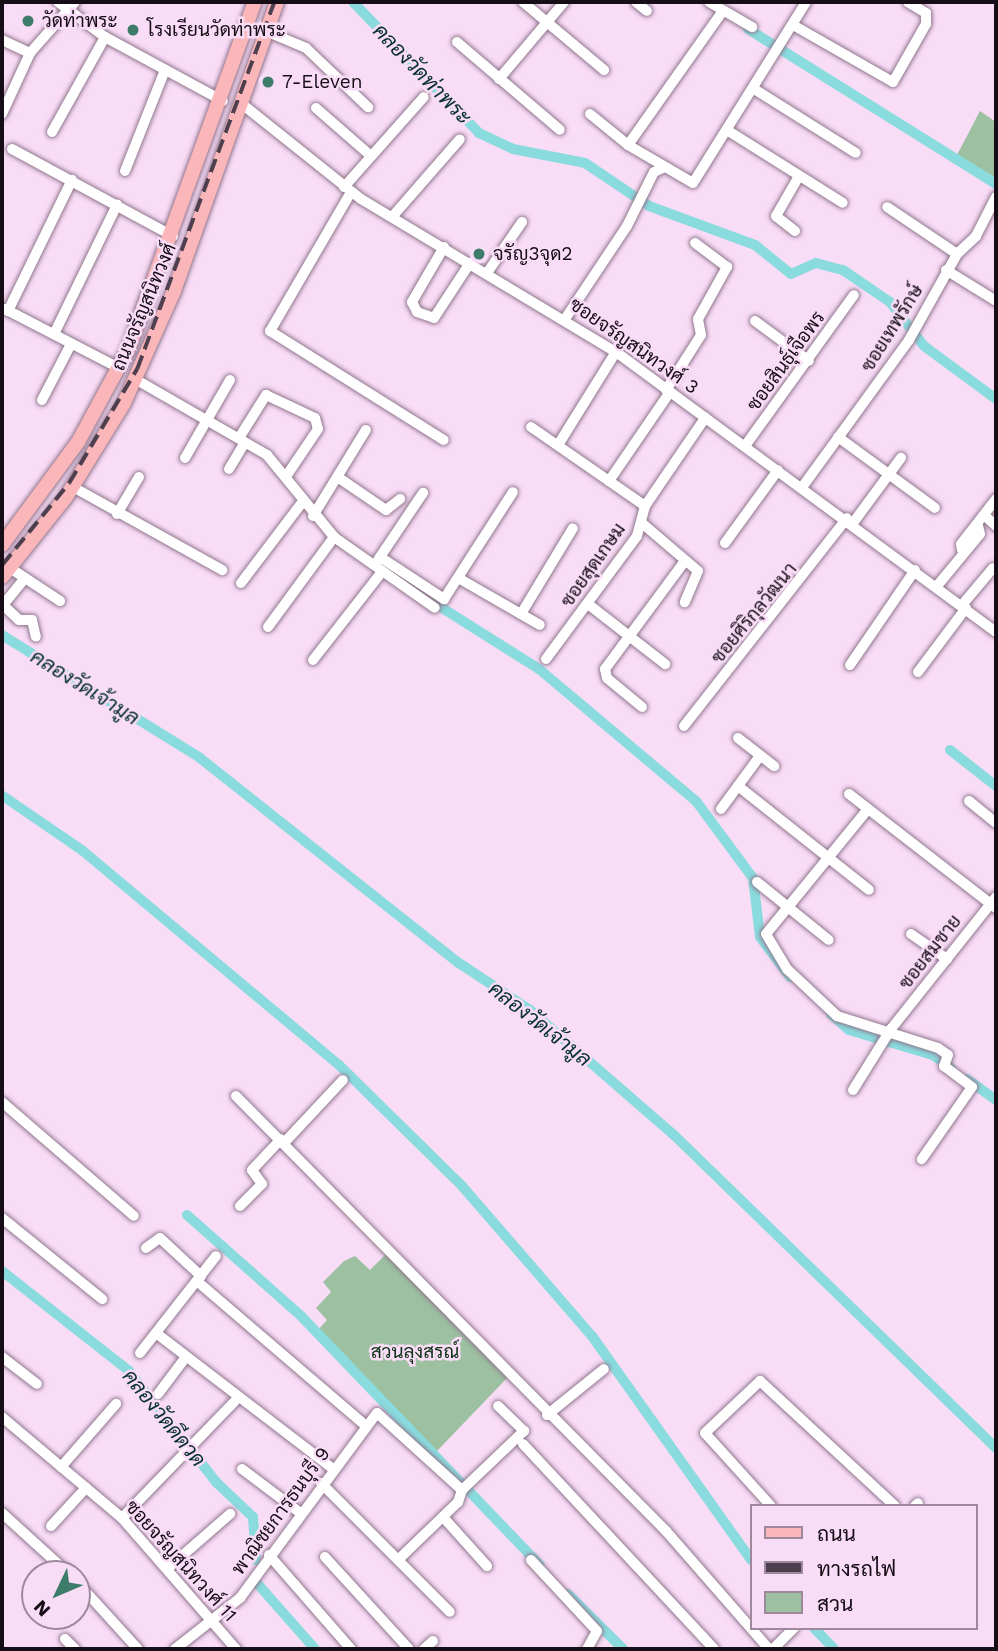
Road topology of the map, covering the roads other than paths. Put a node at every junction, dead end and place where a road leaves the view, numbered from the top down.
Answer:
1 (58, 2) edge
2 (75, 2) edge
3 (257, 2) edge
4 (279, 2) edge
5 (523, 2) edge
6 (564, 2) edge
7 (636, 2) edge
8 (709, 2) edge
9 (806, 2) edge
10 (908, 2) edge
11 (647, 10) dead end
12 (65, 11) junction
13 (723, 11) junction
14 (547, 22) junction
15 (793, 25) junction
16 (752, 26) dead end
17 (269, 28) junction
18 (105, 37) junction
19 (2, 40) edge
20 (457, 42) dead end
21 (30, 53) junction
22 (165, 70) junction
23 (604, 70) dead end
24 (499, 79) junction
25 (754, 89) junction
26 (424, 97) dead end
27 (223, 102) junction
28 (242, 104) junction
29 (368, 107) dead end
30 (316, 108) dead end
31 (2, 114) edge
32 (590, 114) dead end
33 (560, 130) dead end
34 (52, 132) dead end
35 (730, 132) junction
36 (460, 139) dead end
37 (628, 145) junction
38 (12, 149) dead end
39 (856, 152) dead end
40 (371, 156) junction
41 (663, 168) junction
42 (125, 172) dead end
43 (799, 176) junction
44 (72, 180) junction
45 (348, 190) junction
46 (996, 197) edge
47 (843, 203) dead end
48 (117, 205) junction
49 (887, 207) dead end
50 (392, 217) junction
51 (522, 222) dead end
52 (795, 231) dead end
53 (173, 236) junction
54 (695, 243) dead end
55 (444, 247) junction
56 (957, 254) junction
57 (470, 263) junction
58 (946, 270) junction
59 (487, 272) junction
60 (854, 295) dead end
61 (996, 301) edge
62 (5, 309) edge
63 (565, 319) junction
64 (755, 321) dead end
65 (54, 334) junction
66 (71, 344) junction
67 (616, 352) junction
68 (809, 361) junction
69 (119, 368) junction
70 (135, 379) junction
71 (230, 380) dead end
72 (668, 391) junction
73 (42, 400) dead end
74 (209, 418) junction
75 (705, 418) junction
76 (531, 427) dead end
77 (366, 430) dead end
78 (838, 437) junction
79 (242, 440) junction
80 (444, 440) dead end
81 (558, 444) junction
82 (745, 446) junction
83 (185, 458) dead end
84 (901, 458) dead end
85 (229, 468) dead end
86 (778, 470) junction
87 (56, 475) junction
88 (286, 475) junction
89 (889, 475) junction
90 (139, 477) dead end
91 (339, 478) junction
92 (609, 481) junction
93 (803, 486) junction
94 (73, 487) junction
95 (513, 492) dead end
96 (423, 493) dead end
97 (400, 499) dead end
98 (996, 499) edge
99 (301, 504) junction
100 (645, 506) junction
101 (935, 508) dead end
102 (117, 514) junction
103 (313, 516) junction
104 (985, 516) junction
105 (850, 521) junction
106 (643, 524) junction
107 (996, 526) edge
108 (573, 528) dead end
109 (334, 537) junction
110 (725, 543) dead end
111 (2, 545) edge
112 (380, 557) junction
113 (685, 561) junction
114 (993, 568) dead end
115 (222, 570) dead end
116 (377, 570) junction
117 (915, 570) junction
118 (6, 572) edge
119 (25, 578) junction
120 (460, 579) junction
121 (241, 583) dead end
122 (937, 586) junction
123 (60, 601) dead end
124 (685, 601) dead end
125 (588, 604) junction
126 (964, 607) junction
127 (435, 608) dead end
128 (521, 614) junction
129 (540, 625) dead end
130 (268, 627) dead end
131 (996, 632) edge
132 (630, 635) junction
133 (36, 637) dead end
134 (547, 659) dead end
135 (313, 660) dead end
136 (665, 664) dead end
137 (850, 664) dead end
138 (918, 672) dead end
139 (642, 708) dead end
140 (684, 726) dead end
141 (738, 738) dead end
142 (760, 756) junction
143 (774, 766) dead end
144 (738, 786) junction
145 (849, 794) dead end
146 (969, 801) dead end
147 (868, 808) junction
148 (721, 809) dead end
149 (996, 823) edge
150 (828, 858) junction
151 (757, 882) dead end
152 (869, 890) dead end
153 (994, 902) edge
154 (789, 906) junction
155 (911, 934) dead end
156 (829, 940) dead end
157 (947, 960) junction
158 (890, 1035) junction
159 (343, 1080) dead end
160 (853, 1090) dead end
161 (236, 1096) dead end
162 (2, 1102) edge
163 (282, 1141) junction
164 (922, 1159) dead end
165 (240, 1206) dead end
166 (134, 1216) dead end
167 (2, 1218) edge
168 (146, 1248) dead end
169 (216, 1256) dead end
170 (200, 1279) junction
171 (102, 1299) dead end
172 (156, 1333) junction
173 (140, 1353) dead end
174 (2, 1357) edge
175 (186, 1357) junction
176 (604, 1369) dead end
177 (37, 1384) dead end
178 (158, 1394) dead end
179 (239, 1396) junction
180 (116, 1404) dead end
181 (498, 1406) dead end
182 (547, 1415) junction
183 (2, 1417) edge
184 (365, 1425) junction
185 (523, 1444) dead end
186 (61, 1467) junction
187 (332, 1468) junction
188 (242, 1469) dead end
189 (321, 1483) junction
190 (465, 1486) junction
191 (86, 1488) junction
192 (769, 1504) edge
193 (893, 1504) edge
194 (2, 1513) edge
195 (299, 1513) junction
196 (230, 1514) dead end
197 (443, 1517) junction
198 (122, 1518) junction
199 (51, 1526) dead end
200 (269, 1555) junction
201 (325, 1557) dead end
202 (54, 1560) edge
203 (398, 1560) junction
204 (531, 1560) dead end
205 (487, 1566) dead end
206 (167, 1569) junction
207 (91, 1597) edge
208 (450, 1612) dead end
209 (212, 1622) junction
210 (750, 1625) edge
211 (754, 1630) edge
212 (792, 1630) edge
213 (65, 1639) dead end
214 (433, 1640) dead end
215 (75, 1649) edge
216 (138, 1649) edge
217 (175, 1649) edge
218 (236, 1649) edge
219 (351, 1649) edge
220 (409, 1649) edge
221 (424, 1649) edge
222 (587, 1649) edge
223 (714, 1649) edge
224 (771, 1649) edge

1 - 12 street
2 - 12 street
3 - 27 main road, ถนนจรัญสนิทวงศ์
4 - 17 main road, ถนนจรัญสนิทวงศ์
5 - 14 street
6 - 14 street
7 - 11 street
8 - 13 street
9 - 15 street
10 - 15 street
12 - 18 street
12 - 21 street
13 - 16 street
13 - 37 street
14 - 23 street
14 - 24 street
15 - 25 street
17 - 28 main road, ถนนจรัญสนิทวงศ์
17 - 29 street
18 - 22 street
18 - 34 street
19 - 21 street
20 - 24 street
21 - 31 street
22 - 27 street
22 - 42 street
24 - 33 street
25 - 35 street
25 - 39 street
26 - 40 street
27 - 53 main road, ถนนจรัญสนิทวงศ์
28 - 45 street, ซอยจรัญสนิทวงศ์ 3
28 - 70 main road, ถนนจรัญสนิทวงศ์
30 - 40 street
32 - 37 street
35 - 41 street
35 - 43 street
36 - 50 street
37 - 41 street
38 - 44 street
40 - 45 street
41 - 63 street
43 - 47 street
43 - 52 street
44 - 48 street
44 - 62 street
45 - 50 street, ซอยจรัญสนิทวงศ์ 3
45 - 80 street
46 - 56 street, ซอยเทพรักษ์
48 - 53 street
48 - 65 street
49 - 56 street
50 - 55 street, ซอยจรัญสนิทวงศ์ 3
51 - 59 street
53 - 69 main road, ถนนจรัญสนิทวงศ์
54 - 72 street
55 - 57 street, ซอยจรัญสนิทวงศ์ 3
55 - 57 street
56 - 58 street, ซอยเทพรักษ์
57 - 59 street, ซอยจรัญสนิทวงศ์ 3
58 - 61 street
58 - 78 street, ซอยเทพรักษ์
59 - 63 street, ซอยจรัญสนิทวงศ์ 3
60 - 68 street, ซอยสินธุ์เจือพร
62 - 65 street
63 - 67 street, ซอยจรัญสนิทวงศ์ 3
64 - 68 street
65 - 66 street
66 - 69 street
66 - 73 street
67 - 72 street, ซอยจรัญสนิทวงศ์ 3
67 - 81 street
68 - 82 street, ซอยสินธุ์เจือพร
69 - 87 main road, ถนนจรัญสนิทวงศ์
70 - 74 street
70 - 94 main road, ถนนจรัญสนิทวงศ์
71 - 74 street
72 - 75 street, ซอยจรัญสนิทวงศ์ 3
72 - 92 street
74 - 79 street
74 - 83 street
75 - 82 street, ซอยจรัญสนิทวงศ์ 3
75 - 100 street, ซอยสุดเกษม
76 - 81 street
77 - 91 street
78 - 89 street
78 - 93 street, ซอยเทพรักษ์
79 - 85 street
79 - 88 street
79 - 88 street
81 - 92 street
82 - 86 street, ซอยจรัญสนิทวงศ์ 3
84 - 89 street, ซอยศิริกุลวัฒนา
86 - 93 street, ซอยจรัญสนิทวงศ์ 3
86 - 110 street
87 - 94 main road
87 - 111 main road, ถนนจรัญสนิทวงศ์
88 - 99 street
89 - 101 street
89 - 105 street, ซอยศิริกุลวัฒนา
90 - 102 street
91 - 97 street
91 - 103 street
92 - 100 street
93 - 105 street, ซอยจรัญสนิทวงศ์ 3
94 - 102 street
94 - 118 main road, ถนนจรัญสนิทวงศ์
95 - 120 street
96 - 112 street
98 - 104 street
99 - 103 street
99 - 121 street
100 - 106 street, ซอยสุดเกษม
102 - 115 street
103 - 109 street
104 - 107 street
104 - 122 street
105 - 117 street, ซอยจรัญสนิทวงศ์ 3
105 - 140 street, ซอยศิริกุลวัฒนา
106 - 113 street
106 - 125 street, ซอยสุดเกษม
108 - 128 street
109 - 116 street
109 - 130 street
112 - 116 street
112 - 120 street
113 - 124 street
113 - 132 street
114 - 126 street
116 - 127 street
116 - 135 street
117 - 122 street, ซอยจรัญสนิทวงศ์ 3
117 - 137 street
118 - 119 street
119 - 123 street
119 - 133 street
120 - 128 street
122 - 126 street, ซอยจรัญสนิทวงศ์ 3
125 - 132 street
125 - 134 street, ซอยสุดเกษม
126 - 131 street, ซอยจรัญสนิทวงศ์ 3
126 - 138 street
128 - 129 street
132 - 136 street
132 - 139 street
141 - 142 street
142 - 143 street
142 - 144 street
144 - 148 street
144 - 150 street
145 - 147 street
146 - 149 street
147 - 150 street
147 - 153 street
150 - 152 street
150 - 154 street
151 - 154 street
153 - 157 street, ซอยสมชาย
154 - 156 street
154 - 158 street
155 - 157 street
157 - 158 street, ซอยสมชาย
158 - 160 street, ซอยสมชาย
158 - 164 street
159 - 163 street
161 - 163 street
162 - 166 street
163 - 165 street
163 - 182 street
167 - 171 street
168 - 170 street
169 - 170 street
170 - 172 street
170 - 184 street
172 - 173 street
172 - 175 street
174 - 177 street
175 - 178 street
175 - 179 street
176 - 182 street
179 - 187 street
179 - 198 street
180 - 186 street
181 - 190 street
182 - 210 street
183 - 186 street, ซอยจรัญสนิทวงศ์ 11
184 - 187 street, พาณิชยการธนบุรี 9
184 - 190 street, พาณิชยการธนบุรี 9
185 - 223 street
186 - 191 street, ซอยจรัญสนิทวงศ์ 11
187 - 189 street, พาณิชยการธนบุรี 9
188 - 195 street
189 - 195 street, พาณิชยการธนบุรี 9
189 - 203 street
190 - 197 street
191 - 198 street, ซอยจรัญสนิทวงศ์ 11
191 - 199 street
192 - 193 street
194 - 202 street
195 - 200 street, พาณิชยการธนบุรี 9
196 - 206 street
197 - 203 street
197 - 205 street
198 - 206 street, ซอยจรัญสนิทวงศ์ 11
200 - 209 street, พาณิชยการธนบุรี 9
200 - 219 street
201 - 220 street
203 - 208 street
204 - 222 street
206 - 209 street, ซอยจรัญสนิทวงศ์ 11
207 - 216 street
209 - 217 street, พาณิชยการธนบุรี 9
209 - 218 street, ซอยจรัญสนิทวงศ์ 11
211 - 224 street
212 - 224 street
213 - 215 street
214 - 221 street

